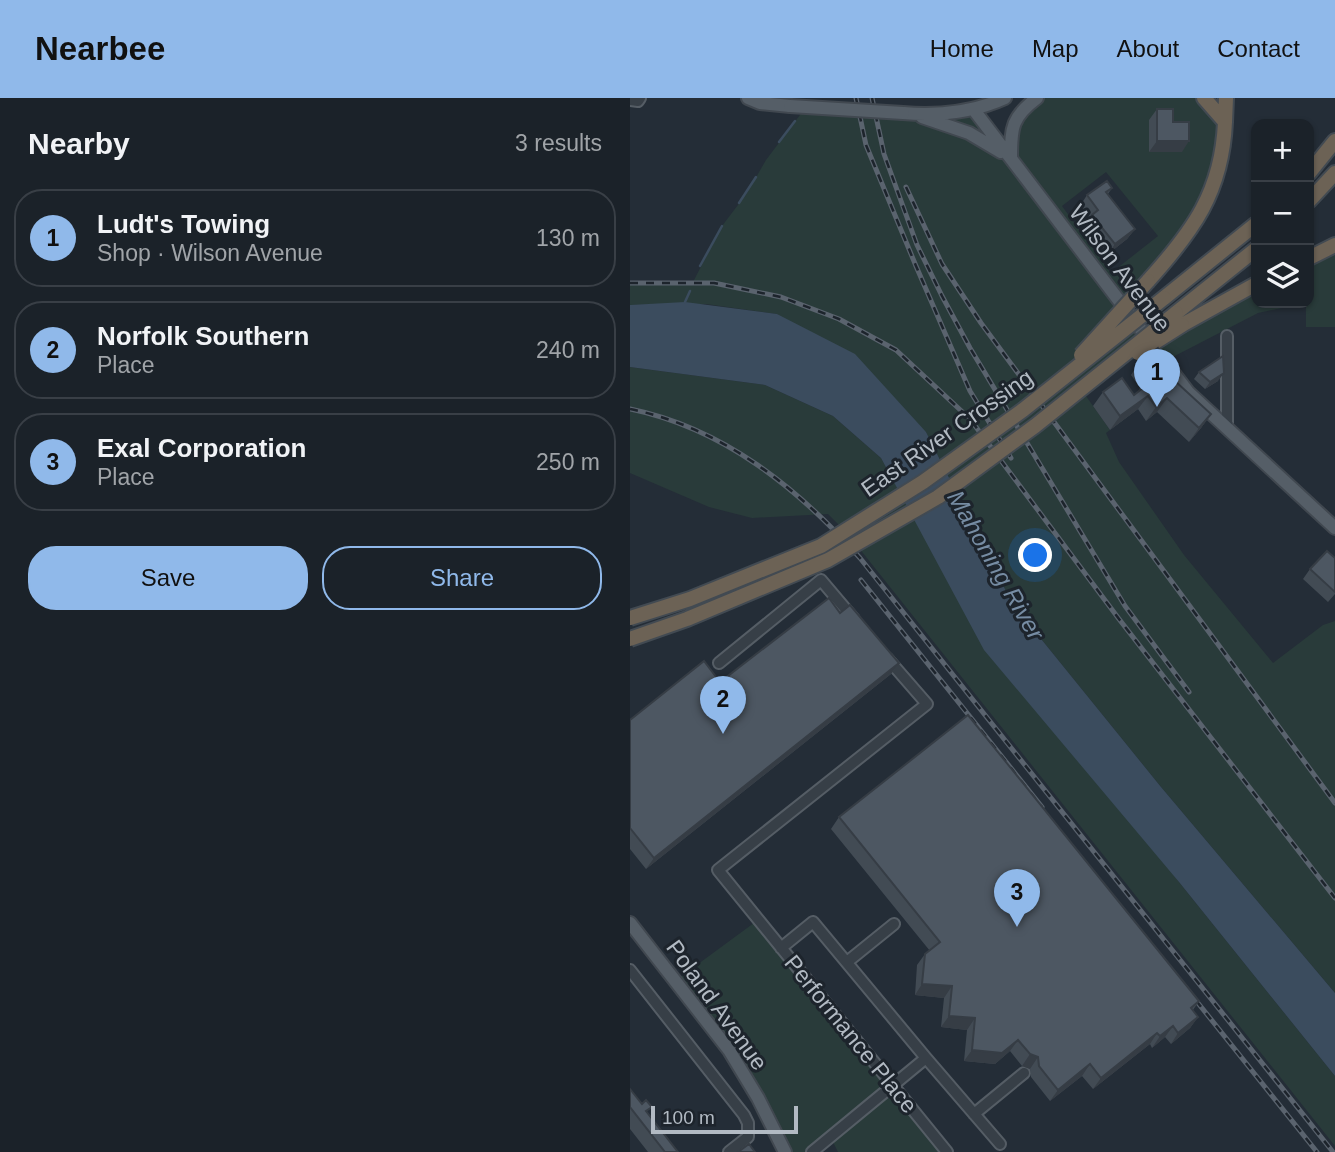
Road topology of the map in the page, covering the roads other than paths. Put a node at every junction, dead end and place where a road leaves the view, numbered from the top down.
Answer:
1 (640, 98) edge
2 (748, 98) edge
3 (1005, 98) edge
4 (1037, 98) edge
5 (1204, 98) edge
6 (1226, 98) edge
7 (630, 100) edge
8 (990, 101) edge
9 (974, 110) junction
10 (917, 114) junction
11 (1225, 122) junction
12 (1335, 141) edge
13 (1011, 157) junction
14 (1314, 167) edge
15 (1335, 173) edge
16 (1314, 196) edge
17 (1251, 228) edge
18 (1335, 245) edge
19 (1251, 254) edge
20 (1314, 256) edge
21 (1251, 286) edge
22 (1179, 319) junction
23 (1227, 336) dead end
24 (1049, 390) junction
25 (1227, 428) junction
26 (1335, 528) edge
27 (630, 618) edge
28 (865, 632) edge
29 (630, 639) edge
30 (883, 653) edge
31 (719, 663) dead end
32 (630, 923) edge
33 (894, 924) dead end
34 (781, 948) junction
35 (847, 962) junction
36 (630, 970) edge
37 (926, 1058) junction
38 (1024, 1073) dead end
39 (894, 1087) junction
40 (974, 1115) junction
41 (1000, 1144) dead end
42 (729, 1152) edge
43 (785, 1152) edge
44 (812, 1152) edge
45 (947, 1152) edge

1 - 7 street
2 - 10 main road, bridge
3 - 8 main road
4 - 13 main road
5 - 11 highway
6 - 11 highway
8 - 9 main road
9 - 10 main road
9 - 13 main road, Wilson Avenue
10 - 13 main road
11 - 24 highway, bridge
12 - 14 highway
13 - 25 main road, Wilson Avenue
15 - 16 highway
17 - 24 highway, East River Crossing, bridge
18 - 20 highway
19 - 22 highway
21 - 22 highway
22 - 29 highway, East River Crossing, bridge
23 - 25 street
24 - 27 highway, East River Crossing, bridge
25 - 26 main road, Wilson Avenue
28 - 31 street
30 - 34 street, Performance Place
32 - 43 main road, Poland Avenue
33 - 35 street
34 - 35 street
34 - 39 street, Performance Place
35 - 37 street
36 - 42 street
37 - 39 street
37 - 40 street
38 - 40 street
39 - 44 street
39 - 45 street, Performance Place
40 - 41 street

